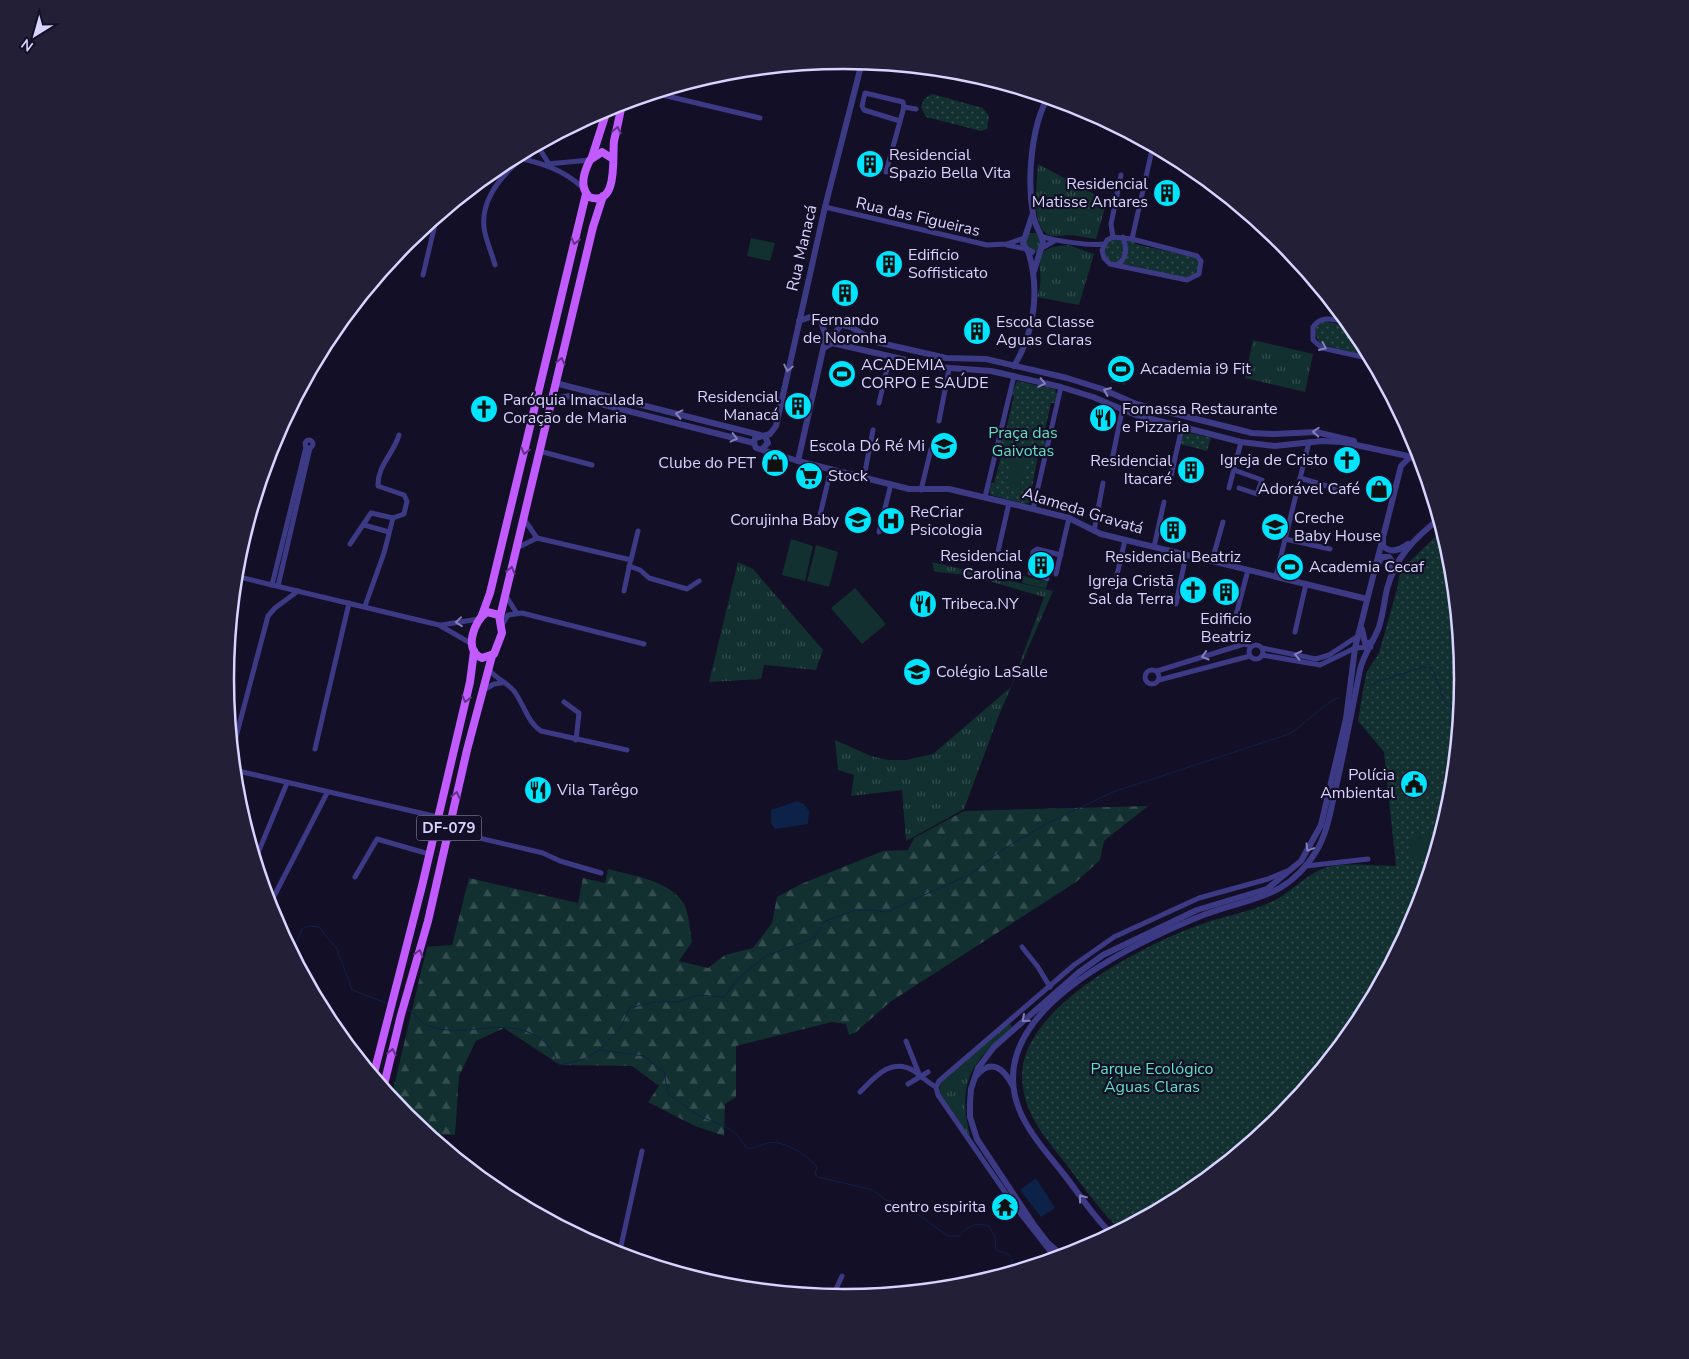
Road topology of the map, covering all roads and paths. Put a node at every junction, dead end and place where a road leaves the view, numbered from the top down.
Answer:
1 (860, 69) edge
2 (666, 96) edge
3 (1046, 103) edge
4 (904, 107) junction
5 (916, 109) dead end
6 (621, 111) edge
7 (604, 118) edge
8 (760, 118) dead end
9 (900, 121) junction
10 (541, 150) edge
11 (1152, 152) edge
12 (591, 158) junction
13 (525, 159) edge
14 (613, 159) junction
15 (546, 164) junction
16 (516, 165) edge
17 (886, 172) dead end
18 (1121, 175) dead end
19 (584, 191) junction
20 (603, 196) junction
21 (825, 208) junction
22 (1033, 215) junction
23 (434, 227) edge
24 (1039, 234) junction
25 (1025, 236) junction
26 (1113, 237) junction
27 (1123, 237) junction
28 (1132, 239) junction
29 (1054, 241) junction
30 (1007, 244) junction
31 (1104, 244) junction
32 (1095, 246) junction
33 (1041, 249) junction
34 (1027, 250) junction
35 (1102, 250) junction
36 (495, 265) dead end
37 (1116, 266) junction
38 (1034, 271) junction
39 (423, 275) dead end
40 (802, 306) junction
41 (810, 317) junction
42 (820, 319) junction
43 (1338, 320) edge
44 (799, 321) junction
45 (842, 324) junction
46 (838, 343) junction
47 (824, 348) junction
48 (920, 352) junction
49 (1022, 353) junction
50 (890, 356) junction
51 (1362, 357) edge
52 (917, 363) junction
53 (1014, 366) junction
54 (1025, 368) junction
55 (949, 369) junction
56 (1014, 376) junction
57 (555, 383) junction
58 (1061, 387) junction
59 (551, 400) junction
60 (879, 403) dead end
61 (1122, 411) junction
62 (939, 420) dead end
63 (1219, 425) junction
64 (1182, 427) junction
65 (873, 430) dead end
66 (399, 435) dead end
67 (762, 436) junction
68 (1217, 436) junction
69 (1241, 442) junction
70 (1309, 442) junction
71 (754, 443) junction
72 (1362, 445) junction
73 (308, 447) dead end
74 (931, 449) dead end
75 (762, 450) junction
76 (1385, 450) junction
77 (539, 451) junction
78 (1413, 457) edge
79 (1414, 458) edge
80 (1112, 460) dead end
81 (798, 461) junction
82 (592, 464) dead end
83 (1401, 466) junction
84 (831, 469) junction
85 (1234, 470) junction
86 (1171, 476) dead end
87 (864, 477) junction
88 (1300, 478) junction
89 (1103, 483) dead end
90 (891, 484) junction
91 (1229, 488) dead end
92 (1239, 488) dead end
93 (921, 490) junction
94 (1344, 491) dead end
95 (985, 497) junction
96 (1164, 502) dead end
97 (1009, 503) junction
98 (1033, 509) junction
99 (820, 515) dead end
100 (393, 518) junction
101 (1069, 518) junction
102 (524, 519) junction
103 (1223, 522) dead end
104 (1434, 523) edge
105 (364, 525) junction
106 (1384, 530) junction
107 (638, 531) dead end
108 (1094, 531) junction
109 (389, 532) junction
110 (879, 532) dead end
111 (536, 538) junction
112 (1417, 538) junction
113 (1285, 539) junction
114 (1125, 540) junction
115 (350, 544) dead end
116 (1154, 547) junction
117 (516, 549) junction
118 (1330, 549) dead end
119 (1061, 554) junction
120 (1186, 555) junction
121 (997, 556) dead end
122 (1212, 561) junction
123 (630, 563) junction
124 (1248, 570) junction
125 (1373, 571) junction
126 (1056, 574) dead end
127 (1276, 576) junction
128 (242, 578) edge
129 (1047, 579) dead end
130 (699, 581) dead end
131 (1306, 584) junction
132 (275, 585) junction
133 (1114, 588) dead end
134 (1388, 588) junction
135 (298, 591) junction
136 (506, 591) junction
137 (624, 591) dead end
138 (1367, 599) junction
139 (349, 603) junction
140 (1176, 604) dead end
141 (365, 606) junction
142 (516, 612) junction
143 (480, 617) junction
144 (1235, 619) dead end
145 (1362, 620) junction
146 (501, 621) junction
147 (1380, 624) junction
148 (440, 625) junction
149 (1295, 632) dead end
150 (1358, 636) junction
151 (644, 644) dead end
152 (1252, 646) junction
153 (473, 647) junction
154 (1371, 647) junction
155 (1354, 648) junction
156 (1262, 652) junction
157 (492, 656) junction
158 (1250, 656) junction
159 (488, 667) junction
160 (1157, 671) junction
161 (1159, 680) junction
162 (502, 683) junction
163 (482, 692) junction
164 (564, 702) dead end
165 (237, 735) edge
166 (576, 740) junction
167 (315, 749) dead end
168 (627, 750) dead end
169 (241, 771) edge
170 (287, 783) junction
171 (327, 793) junction
172 (452, 813) junction
173 (438, 817) junction
174 (462, 834) junction
175 (445, 842) junction
176 (259, 851) edge
177 (429, 854) junction
178 (1368, 859) dead end
179 (1306, 866) junction
180 (1292, 869) junction
181 (601, 873) dead end
182 (356, 877) dead end
183 (274, 897) edge
184 (418, 900) junction
185 (431, 906) junction
186 (1022, 947) dead end
187 (1050, 987) junction
188 (906, 1041) dead end
189 (375, 1069) edge
190 (928, 1072) dead end
191 (921, 1076) junction
192 (974, 1078) junction
193 (385, 1082) edge
194 (908, 1084) dead end
195 (936, 1087) junction
196 (1015, 1089) junction
197 (860, 1092) dead end
198 (642, 1151) dead end
199 (1108, 1230) edge
200 (621, 1248) edge
201 (1058, 1252) edge
202 (1051, 1254) edge
203 (842, 1276) dead end
204 (836, 1290) edge

1 - 21 street, Rua Manacá
2 - 8 street
3 - 22 street
4 - 5 street
4 - 9 street
4 - 9 street
14 -> 6 main road, DF-079
7 - 12 main road, DF-079
9 - 17 street
10 - 15 street
11 - 28 street
12 - 14 main road
12 - 15 street
12 - 19 main road, DF-079
13 - 15 street
14 - 20 main road, DF-079
15 - 19 street
16 - 36 street
18 - 26 street
19 - 20 main road
19 -> 143 main road, DF-079
57 -> 20 main road, DF-079
21 - 30 street, Rua das Figueiras
21 - 40 street, Rua Manacá
22 - 24 street
22 - 25 street
23 - 39 street
24 - 25 street
24 - 29 street
24 - 33 street
25 - 30 street, Rua das Figueiras
25 - 34 street
26 - 27 street
26 - 31 street
27 - 28 street
27 - 37 street
28 - 37 street
29 - 32 street
29 - 33 street
30 - 34 street, Rua das Figueiras
31 - 32 street
31 - 35 street
32 - 35 street
33 - 34 street
33 - 38 street
34 - 38 street
35 - 37 street
38 - 49 street
40 - 41 street
40 - 44 street, Rua Manacá
41 - 42 street
41 - 44 street
42 - 45 street
42 - 47 street
43 -> 51 street
44 -> 67 street, Rua Manacá
45 - 46 street
45 - 48 street
46 - 47 street
46 - 50 street
47 - 81 street
48 - 52 street
48 - 53 street
49 - 53 street
49 - 54 street
50 - 52 street
50 - 60 street
52 - 55 street
53 - 54 street
63 -> 54 street
55 - 56 street
55 - 62 street
56 -> 58 street
56 - 95 street
57 - 59 main road, DF-079
67 -> 57 street
58 - 61 street
58 - 98 street
59 -> 71 street
59 - 77 main road, DF-079
61 - 64 street
61 - 80 street
63 - 68 street
72 -> 63 street
64 - 68 street
64 - 86 street
65 - 87 street
66 - 100 street
67 - 71 street
67 - 75 street
68 - 69 street
69 - 70 street
69 - 85 street
70 - 72 street
70 - 88 street
71 - 75 street
72 - 76 street
73 - 132 street
74 - 93 street
75 - 81 street, Alameda Gravatá
76 - 78 street
76 - 83 street
77 - 82 street
77 - 102 main road, DF-079
79 - 83 street
81 - 84 street, Alameda Gravatá
83 - 106 street
84 - 87 street, Alameda Gravatá
84 - 99 street
85 - 91 street
85 - 92 street
87 - 90 street, Alameda Gravatá
88 - 94 street
88 - 113 street
89 - 108 street
90 - 93 street, Alameda Gravatá
90 - 110 street
93 - 95 street, Alameda Gravatá
95 - 97 street, Alameda Gravatá
96 - 116 street
97 - 98 street, Alameda Gravatá
97 - 121 street
98 - 101 street, Alameda Gravatá
100 - 105 street
100 - 109 street
101 - 108 street, Alameda Gravatá
101 - 119 street
102 - 111 street
102 - 117 main road, DF-079
103 - 122 street
104 - 112 street
105 - 109 street
105 - 115 street
106 - 112 street
106 - 125 street
107 - 123 street
108 - 114 street, Alameda Gravatá
109 - 141 street
111 - 117 street
111 - 123 street
112 - 134 street
113 - 118 street
113 - 127 street
114 - 116 street, Alameda Gravatá
114 - 133 street
116 - 120 street, Alameda Gravatá
136 -> 117 main road, DF-079
119 - 126 street
119 - 129 street
120 - 122 street, Alameda Gravatá
120 - 140 street
122 - 124 street, Alameda Gravatá
123 - 130 street
123 - 137 street
124 - 127 street, Alameda Gravatá
124 - 144 street
125 - 134 street
125 - 138 street
127 - 131 street, Alameda Gravatá
128 - 132 street
131 - 138 street, Alameda Gravatá
131 - 149 street
132 - 135 street
134 - 147 street
135 - 139 street
135 - 165 street
136 - 142 street
136 - 146 main road, DF-079
138 - 145 street
139 - 141 street
139 - 167 street
141 - 148 street
142 - 146 street
142 - 151 street
143 - 146 main road
143 -> 148 street
143 - 153 main road, DF-079
145 - 147 street
145 - 150 street
146 - 157 main road, DF-079
147 - 154 street
148 - 153 street
150 - 155 street
150 -> 156 street
152 - 156 street
152 - 158 street
152 -> 160 street
153 - 157 main road
153 -> 173 main road, DF-079
154 - 155 street
154 - 179 street
155 - 156 street
155 -> 180 street
156 - 158 street
157 - 159 main road, DF-079
158 - 161 street
159 - 162 street
159 - 163 main road, DF-079
160 - 161 street
160 - 161 street
162 - 163 street
162 - 166 street
172 -> 163 main road, DF-079
164 - 166 street
166 - 168 street
169 - 170 street
170 - 171 street
170 - 176 street
171 - 173 street
171 - 183 street
172 - 174 street
172 - 175 main road, DF-079
173 - 177 main road, DF-079
174 - 175 street
174 - 181 street
175 - 185 main road, DF-079
177 - 182 street
177 - 184 main road, DF-079
178 - 179 street
179 - 196 street
180 - 187 street
180 -> 192 street
184 - 185 main road
184 - 189 main road, DF-079
193 -> 185 main road, DF-079
186 - 187 street
187 - 195 street
188 - 191 street
190 - 191 street
191 - 194 street
191 - 195 street
191 - 197 street
192 - 196 street
192 - 201 street
195 - 202 street
199 -> 196 street
198 - 200 street
203 - 204 street

